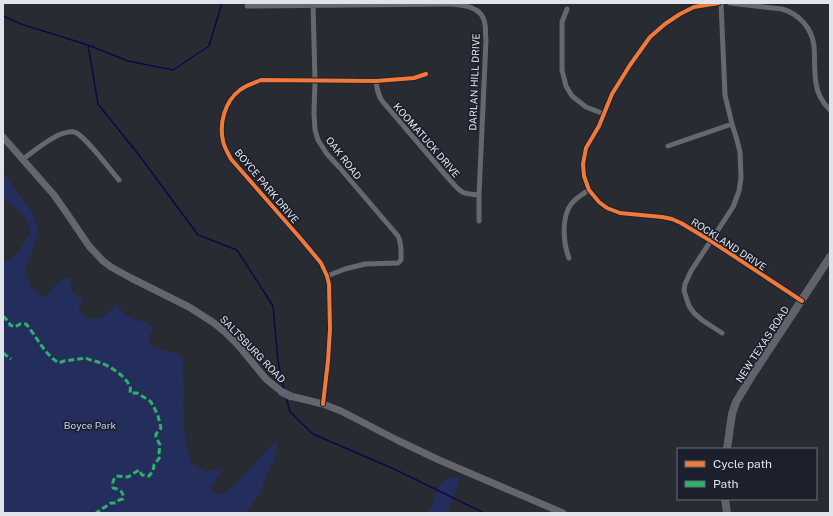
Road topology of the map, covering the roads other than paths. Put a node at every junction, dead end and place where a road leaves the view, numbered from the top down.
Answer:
1 (449, 3) edge
2 (720, 3) edge
3 (730, 3) edge
4 (313, 4) edge
5 (247, 6) dead end
6 (567, 9) dead end
7 (426, 74) dead end
8 (315, 81) junction
9 (376, 81) junction
10 (830, 110) edge
11 (604, 114) junction
12 (732, 124) junction
13 (3, 137) edge
14 (668, 146) dead end
15 (23, 160) junction
16 (118, 180) dead end
17 (589, 190) junction
18 (479, 195) junction
19 (480, 221) dead end
20 (711, 241) junction
21 (830, 257) edge
22 (569, 258) dead end
23 (327, 276) junction
24 (802, 301) junction
25 (722, 332) dead end
26 (282, 392) joint
27 (290, 396) joint
28 (323, 404) junction
29 (727, 448) edge
30 (725, 500) edge
31 (563, 513) edge
32 (727, 513) edge

1 - 4 street, DARLAN HILL DRIVE
1 - 18 street, DARLAN HILL DRIVE
2 - 11 street, ROCKLAND DRIVE
2 - 12 street
3 - 10 street
4 - 5 street, DARLAN HILL DRIVE
4 - 8 street, OAK ROAD
6 - 11 street
7 - 9 street, BOYCE PARK DRIVE
8 - 9 street, BOYCE PARK DRIVE
8 - 23 street, OAK ROAD
8 - 23 street, BOYCE PARK DRIVE
9 - 18 street, KOOMATUCK DRIVE
11 - 17 street, ROCKLAND DRIVE
12 - 14 street
12 - 20 street
13 - 15 main road, SALTSBURG ROAD
15 - 16 street
15 - 26 main road, SALTSBURG ROAD
17 - 20 street, ROCKLAND DRIVE
17 - 22 street
18 - 19 street, DARLAN HILL DRIVE
20 - 24 street, ROCKLAND DRIVE
20 - 25 street
21 - 24 main road, NEW TEXAS ROAD
23 - 28 street, BOYCE PARK DRIVE
24 - 29 main road, NEW TEXAS ROAD
26 - 27 main road, SALTSBURG ROAD
27 - 28 main road, SALTSBURG ROAD
28 - 31 main road, SALTSBURG ROAD
30 - 32 main road

